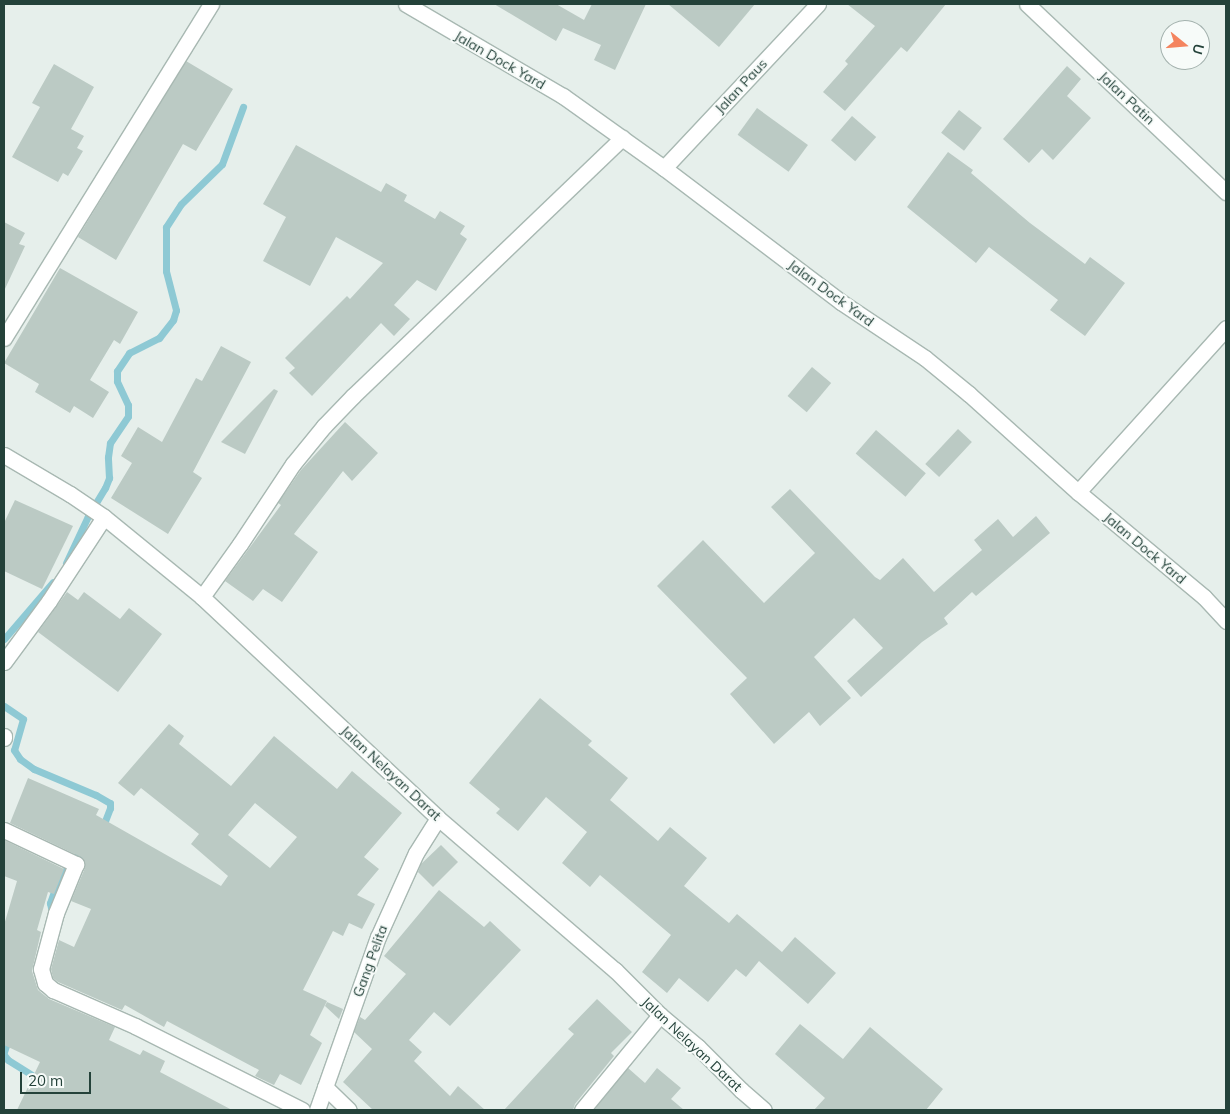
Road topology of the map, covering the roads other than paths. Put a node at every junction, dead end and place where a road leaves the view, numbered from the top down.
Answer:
1 (211, 4) edge
2 (406, 4) edge
3 (818, 4) edge
4 (1028, 4) edge
5 (622, 138) junction
6 (664, 168) junction
7 (1226, 192) edge
8 (1226, 328) edge
9 (4, 338) edge
10 (4, 455) edge
11 (1078, 492) junction
12 (101, 515) junction
13 (202, 597) junction
14 (1226, 621) edge
15 (4, 662) edge
16 (438, 818) junction
17 (4, 830) edge
18 (660, 1015) junction
19 (325, 1087) junction
20 (302, 1110) edge
21 (317, 1110) edge
22 (349, 1110) edge
23 (582, 1110) edge
24 (764, 1110) edge

1 - 9 street
2 - 5 street, Jalan Dock Yard
3 - 6 street, Jalan Paus
4 - 7 street, Jalan Patin
5 - 6 street, Jalan Dock Yard
5 - 13 street
6 - 11 street, Jalan Dock Yard
8 - 11 street
10 - 12 street, Jalan Nelayan Darat
11 - 14 street, Jalan Dock Yard
12 - 13 street, Jalan Nelayan Darat
12 - 15 street
13 - 16 street, Jalan Nelayan Darat
16 - 18 street, Jalan Nelayan Darat
16 - 19 street, Gang Pelita
17 - 20 street
18 - 23 street
18 - 24 street, Jalan Nelayan Darat
19 - 21 street, Gang Pelita
19 - 22 street

